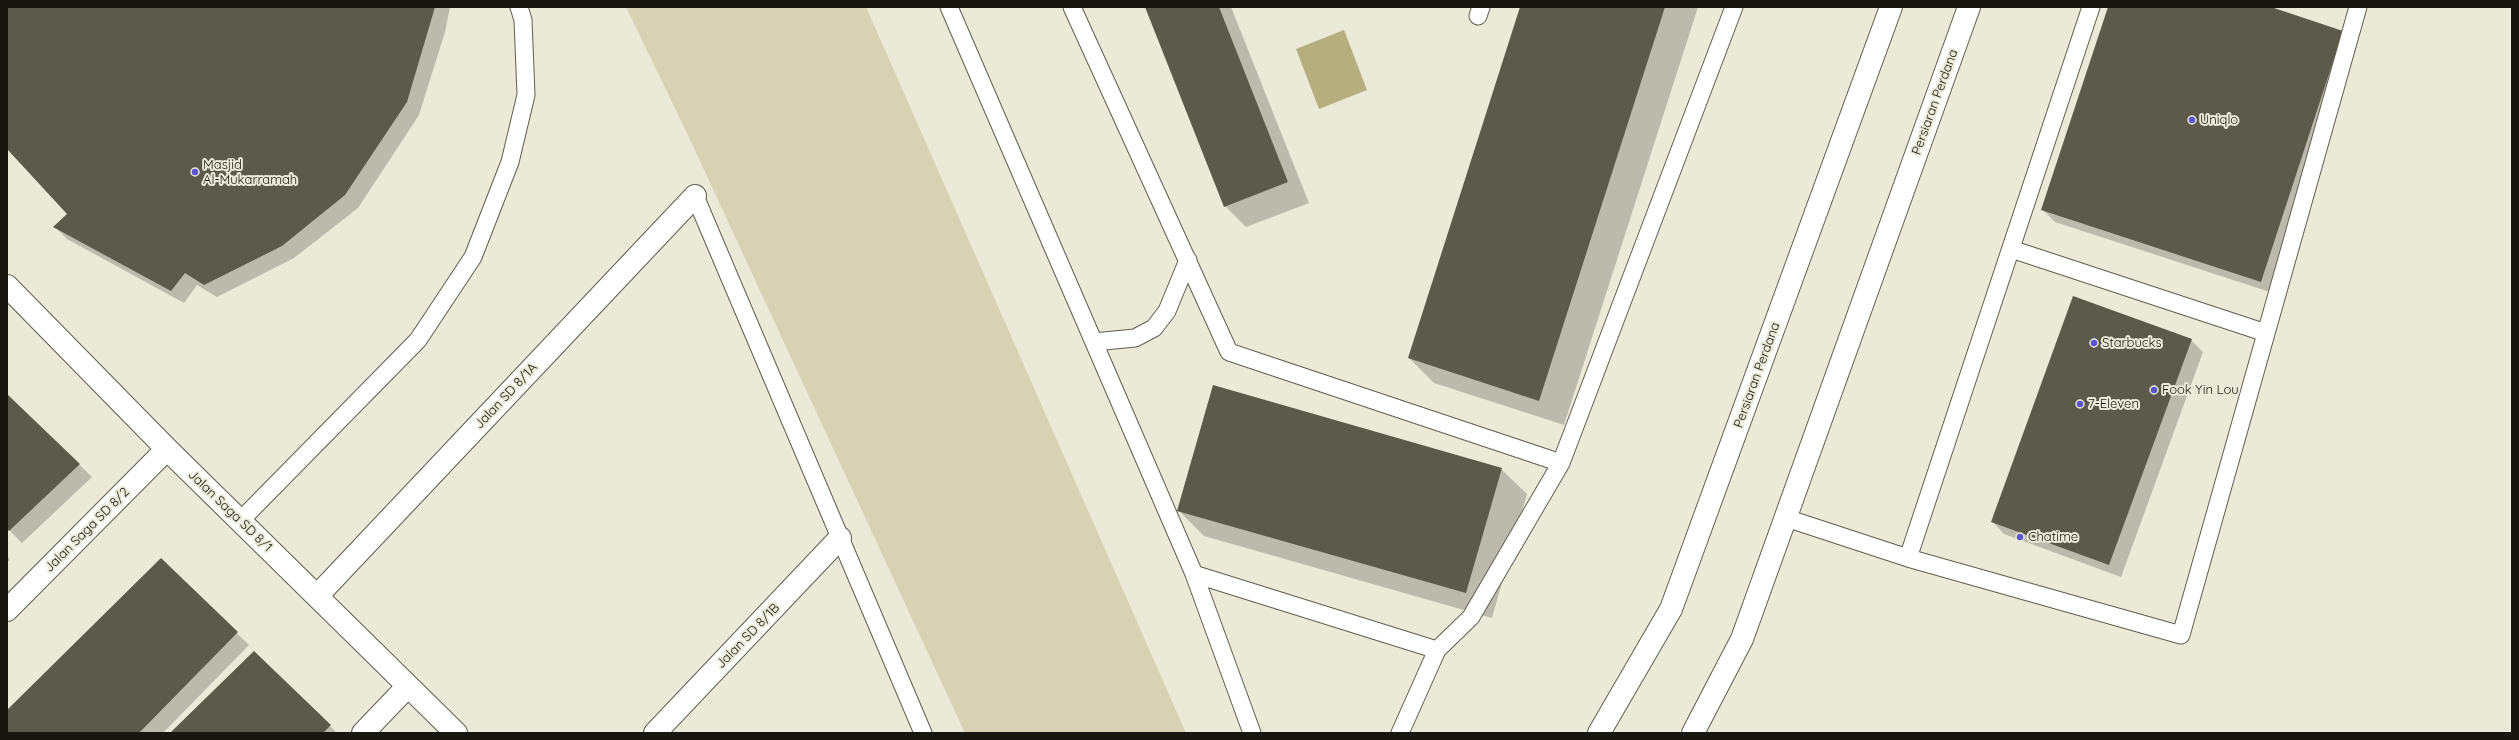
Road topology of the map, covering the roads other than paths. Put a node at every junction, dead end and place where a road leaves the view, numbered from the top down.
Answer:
1 (519, 7) edge
2 (949, 7) edge
3 (1072, 7) edge
4 (1734, 7) edge
5 (1891, 7) edge
6 (1969, 7) edge
7 (2092, 7) edge
8 (2358, 7) edge
9 (695, 196) joint
10 (2011, 249) junction
11 (1188, 260) junction
12 (7, 286) edge
13 (2266, 333) junction
14 (1094, 342) junction
15 (167, 449) junction
16 (1562, 463) junction
17 (1786, 518) junction
18 (240, 521) junction
19 (840, 538) junction
20 (1908, 558) junction
21 (1194, 574) junction
22 (317, 596) junction
23 (7, 610) edge
24 (1437, 650) junction
25 (408, 686) junction
26 (1618, 700) junction
27 (363, 733) edge
28 (456, 733) edge
29 (655, 733) edge
30 (923, 733) edge
31 (1252, 733) edge
32 (1400, 733) edge
33 (1599, 733) edge
34 (1605, 733) edge
35 (1693, 733) edge

1 - 18 lane
2 - 14 lane
3 - 11 lane
4 - 16 lane
5 - 26 street, Persiaran Perdana
6 - 17 street, Persiaran Perdana
7 - 10 lane
8 - 13 lane
9 - 19 lane
9 - 22 street, Jalan SD 8/1A
10 - 13 lane
10 - 20 lane
11 - 14 lane
11 - 16 lane
12 - 15 street, Jalan Saga SD 8/1
13 - 20 lane
14 - 21 lane
15 - 18 street, Jalan Saga SD 8/1
15 - 23 street, Jalan Saga SD 8/2
16 - 24 lane
17 - 20 lane
17 - 35 street, Persiaran Perdana
18 - 22 street, Jalan Saga SD 8/1
19 - 29 street, Jalan SD 8/1B
19 - 30 lane
21 - 24 lane
21 - 31 lane
22 - 25 street, Jalan Saga SD 8/1
24 - 32 lane
25 - 27 street
25 - 28 street, Jalan Saga SD 8/1
26 - 33 street, Persiaran Perdana
26 - 34 street

